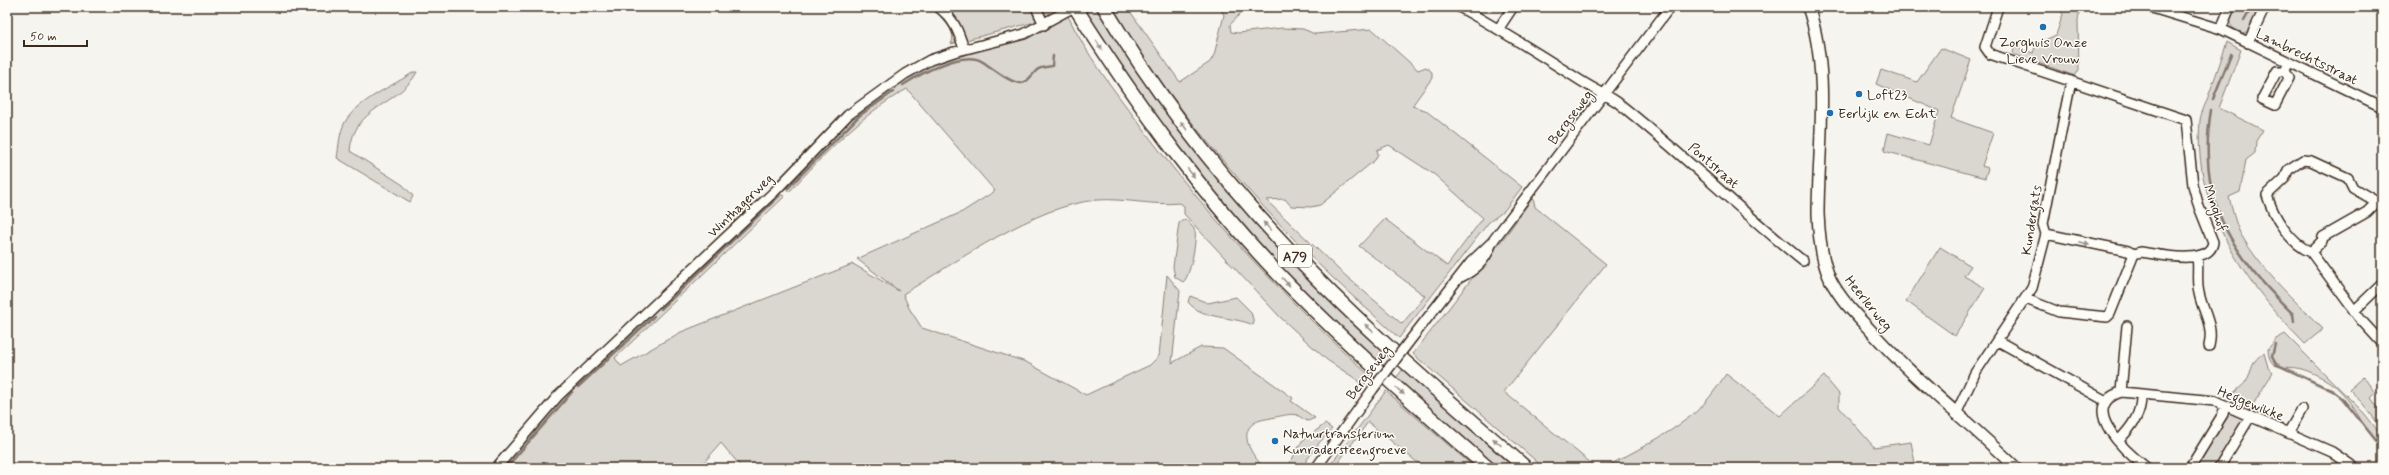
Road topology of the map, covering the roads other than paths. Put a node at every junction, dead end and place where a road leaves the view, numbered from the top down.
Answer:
1 (938, 7) edge
2 (1036, 7) edge
3 (1104, 7) edge
4 (1459, 7) edge
5 (1513, 7) edge
6 (1670, 7) edge
7 (1808, 7) edge
8 (1998, 7) edge
9 (2149, 7) edge
10 (2230, 7) edge
11 (2265, 7) edge
12 (1076, 9) edge
13 (1044, 25) junction
14 (1499, 28) junction
15 (2221, 29) junction
16 (2248, 43) junction
17 (964, 49) junction
18 (2071, 82) junction
19 (1603, 96) junction
20 (2382, 107) edge
21 (2379, 202) edge
22 (2046, 234) junction
23 (2311, 252) junction
24 (2134, 254) junction
25 (2197, 256) junction
26 (1803, 261) dead end
27 (2382, 284) edge
28 (2026, 299) junction
29 (2354, 310) junction
30 (2127, 326) dead end
31 (1998, 341) junction
32 (2382, 343) edge
33 (2209, 346) dead end
34 (2121, 392) junction
35 (2141, 394) junction
36 (2106, 401) junction
37 (2225, 405) junction
38 (2302, 409) dead end
39 (1956, 414) junction
40 (2250, 417) junction
41 (2288, 433) junction
42 (2119, 440) junction
43 (496, 468) edge
44 (1316, 468) edge
45 (1488, 468) edge
46 (1526, 468) edge
47 (2016, 468) edge
48 (2147, 468) edge
49 (2190, 468) edge
50 (2219, 468) edge
51 (2355, 468) edge

1 - 17 street
2 - 13 street
46 -> 3 highway, A79
4 - 14 street, Pontstraat
5 - 14 street
6 - 19 street, Bergseweg
7 - 39 main road, Heerlerweg
8 - 18 street
9 - 15 street, Lambrechtsstraat
10 - 15 street
11 - 16 street
12 - 13 street, Winthagerweg
12 -> 45 highway, A79
13 - 17 street, Winthagerweg
14 - 19 street, Pontstraat
15 - 16 street, Lambrechtsstraat
16 - 20 street, Lambrechtsstraat
17 - 43 street, Winthagerweg
18 - 22 street, Kundergats
18 - 25 street, Minghof
19 - 26 street, Pontstraat
19 - 44 street, Bergseweg, bridge
21 - 23 street
21 - 23 street
22 -> 24 street
22 - 28 street, Kundergats
23 - 29 street
24 - 25 street
24 - 28 street
25 - 33 street
27 - 29 street
28 - 31 street, Kundergats
29 - 32 street
30 - 34 street
31 - 36 street
31 - 39 street, Kundergats
34 - 35 street, Heggewikke
34 - 36 street
35 - 37 street, Heggewikke
35 - 42 street
36 - 42 street
37 - 40 street, Heggewikke
37 - 49 street
38 - 41 street
39 - 47 main road, Heerlerweg
40 - 41 street, Heggewikke
40 - 50 street
41 - 51 street, Heggewikke
42 - 48 street

